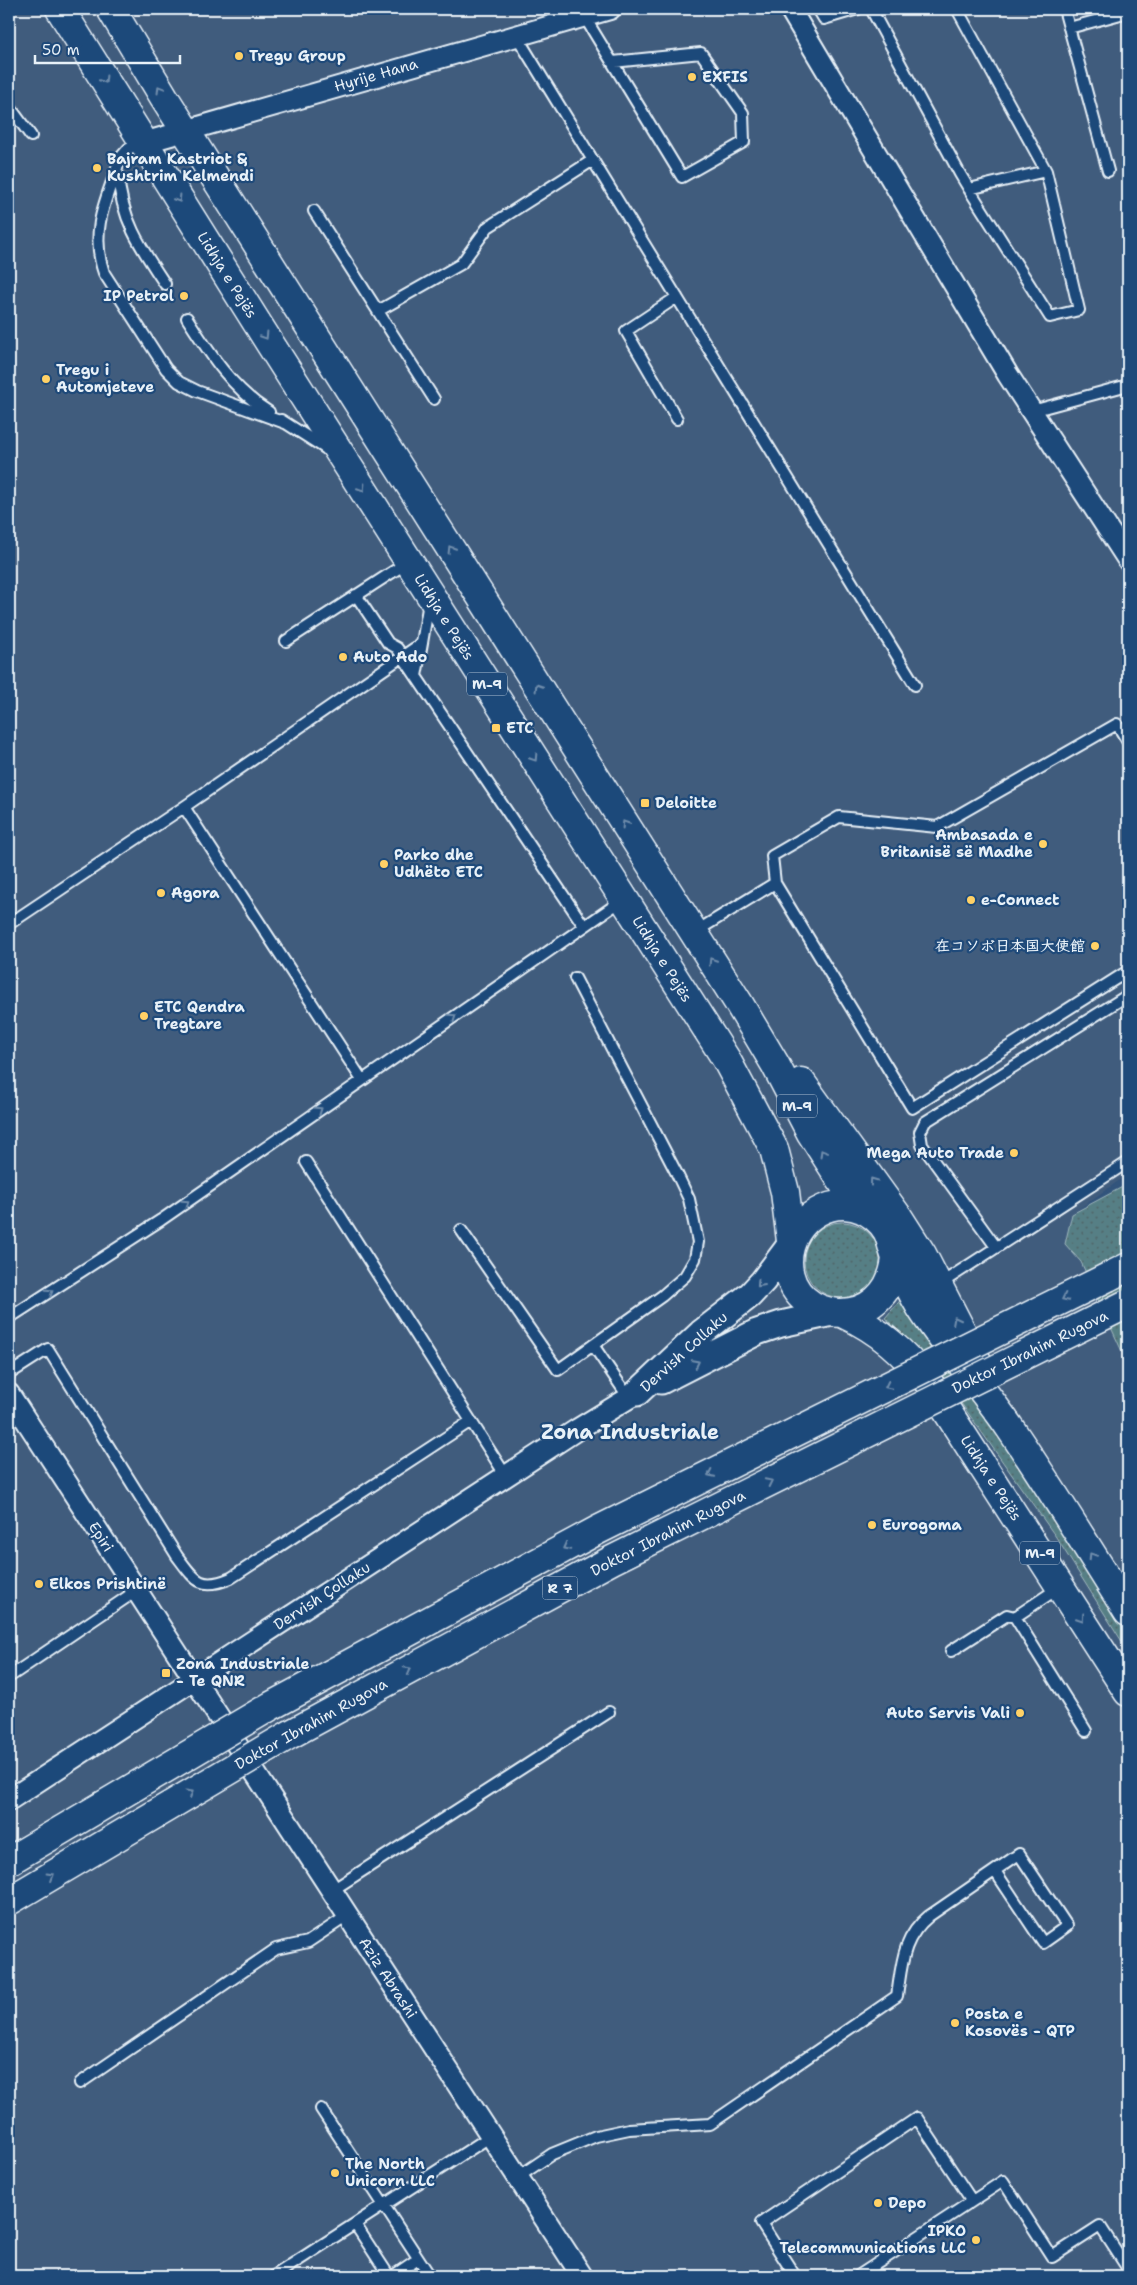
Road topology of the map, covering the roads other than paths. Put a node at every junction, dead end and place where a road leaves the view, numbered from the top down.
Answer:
1 (60, 9) edge
2 (111, 9) edge
3 (610, 9) edge
4 (790, 9) edge
5 (818, 9) edge
6 (858, 9) edge
7 (872, 9) edge
8 (957, 9) edge
9 (1064, 9) edge
10 (1128, 12) edge
11 (584, 16) junction
12 (1069, 28) junction
13 (516, 35) junction
14 (613, 62) junction
15 (9, 106) edge
16 (186, 130) junction
17 (31, 136) dead end
18 (143, 142) junction
19 (593, 160) junction
20 (117, 168) junction
21 (1046, 171) junction
22 (1108, 171) dead end
23 (969, 190) junction
24 (314, 211) dead end
25 (165, 284) dead end
26 (677, 297) junction
27 (378, 312) junction
28 (187, 318) dead end
29 (1128, 385) edge
30 (434, 399) dead end
31 (1032, 411) junction
32 (677, 419) dead end
33 (285, 422) junction
34 (344, 460) junction
35 (1128, 560) edge
36 (409, 561) junction
37 (356, 595) junction
38 (430, 595) junction
39 (286, 641) dead end
40 (422, 643) junction
41 (402, 656) junction
42 (416, 676) junction
43 (915, 685) dead end
44 (1128, 742) edge
45 (184, 807) junction
46 (775, 883) junction
47 (624, 899) junction
48 (9, 924) edge
49 (584, 926) junction
50 (695, 933) junction
51 (1128, 971) edge
52 (575, 978) dead end
53 (1128, 995) edge
54 (738, 1002) junction
55 (362, 1080) junction
56 (306, 1162) dead end
57 (1128, 1162) edge
58 (859, 1208) junction
59 (461, 1230) dead end
60 (790, 1243) junction
61 (996, 1247) junction
62 (896, 1258) junction
63 (1118, 1272) edge
64 (939, 1285) junction
65 (1128, 1304) edge
66 (838, 1313) junction
67 (9, 1318) edge
68 (593, 1345) junction
69 (9, 1374) edge
70 (9, 1394) edge
71 (633, 1396) junction
72 (471, 1421) junction
73 (1009, 1426) junction
74 (506, 1476) junction
75 (1061, 1586) junction
76 (136, 1591) junction
77 (1128, 1612) edge
78 (1015, 1617) junction
79 (951, 1651) dead end
80 (9, 1677) edge
81 (194, 1680) junction
82 (1128, 1692) edge
83 (609, 1712) dead end
84 (1086, 1731) dead end
85 (9, 1800) edge
86 (9, 1861) edge
87 (995, 1871) junction
88 (331, 1891) junction
89 (9, 1901) edge
90 (347, 1916) junction
91 (80, 2083) dead end
92 (321, 2109) dead end
93 (491, 2136) junction
94 (518, 2177) junction
95 (972, 2201) junction
96 (384, 2206) junction
97 (355, 2224) junction
98 (418, 2259) junction
99 (1128, 2270) edge
100 (274, 2276) edge
101 (391, 2276) edge
102 (430, 2276) edge
103 (582, 2276) edge
104 (795, 2276) edge
105 (858, 2276) edge
106 (1121, 2276) edge

1 -> 18 highway, Lidhja e Pejës / M-9
16 -> 2 highway, M-9
3 - 11 street, Hyrije Hana
4 - 31 street
5 - 6 lane
7 - 23 lane
8 - 21 lane
9 - 12 lane
10 - 12 lane
11 - 13 street, Hyrije Hana
11 - 14 lane
12 - 22 lane
13 - 16 street, Hyrije Hana
13 - 19 lane
14 - 14 lane
15 - 17 lane
16 - 18 street, Hyrije Hana
50 -> 16 highway, M-9
18 - 20 lane
18 -> 34 highway, Lidhja e Pejës / M-9
19 - 26 lane
19 - 27 lane
20 - 25 lane
20 - 33 lane
21 - 23 lane
21 - 23 lane
24 - 27 lane
26 - 32 lane
26 - 43 lane
27 - 30 lane
28 - 33 lane
29 - 31 lane
31 - 35 street
33 - 34 lane
34 -> 36 highway, Lidhja e Pejës / M-9
36 - 37 lane
36 - 38 highway, Lidhja e Pejës / M-9
37 - 39 lane
37 - 41 lane
38 - 40 lane
38 -> 47 highway, Lidhja e Pejës / M-9
40 - 41 lane
40 - 42 lane
41 - 42 lane
41 - 45 lane
42 - 49 lane
44 - 46 lane
45 - 48 lane
45 - 55 lane
46 - 50 lane
46 - 51 lane
47 - 49 lane
47 - 60 highway, Lidhja e Pejës / M-9
55 -> 49 lane
54 -> 50 highway, M-9
52 - 68 lane
53 - 61 lane
58 -> 54 highway, M-9
64 -> 54 highway
67 -> 55 lane
56 - 72 lane
57 - 61 lane
58 - 60 highway
58 - 62 highway
59 - 68 lane
60 - 66 highway, Lidhja e Pejës
60 -> 71 street, Dervish Collaku
61 - 64 lane
62 - 66 highway
62 - 73 highway, M-9
63 -> 86 highway, R 7, bridge
73 -> 64 highway
89 -> 65 highway, Doktor Ibrahim Rugova / R 7, bridge
71 -> 66 street, Dervish Collaku
66 - 75 highway, Lidhja e Pejës / M-9
68 - 71 lane
69 - 72 lane
70 - 76 street, Epiri
71 - 74 street, Dervish Çollaku
72 - 74 lane
77 -> 73 highway, M-9
74 - 81 street, Dervish Çollaku
75 - 78 lane
75 -> 82 highway, Lidhja e Pejës / M-9
76 - 80 lane
76 - 81 street, Epiri
78 - 79 lane
78 - 84 lane
81 - 85 street, Dervish Çollaku
81 - 88 street, Aziz Abrashi
83 - 88 lane
87 - 87 lane
87 - 94 lane
88 - 90 street, Aziz Abrashi
90 - 91 lane
90 - 93 street, Aziz Abrashi
92 - 96 lane
93 - 94 street, Aziz Abrashi
93 - 96 lane
94 - 103 street, Aziz Abrashi
95 - 99 lane
95 - 104 lane
95 - 105 lane
96 - 97 lane
96 - 98 lane
97 - 100 lane
97 - 101 lane
98 - 101 lane
98 - 102 lane
99 - 106 lane

